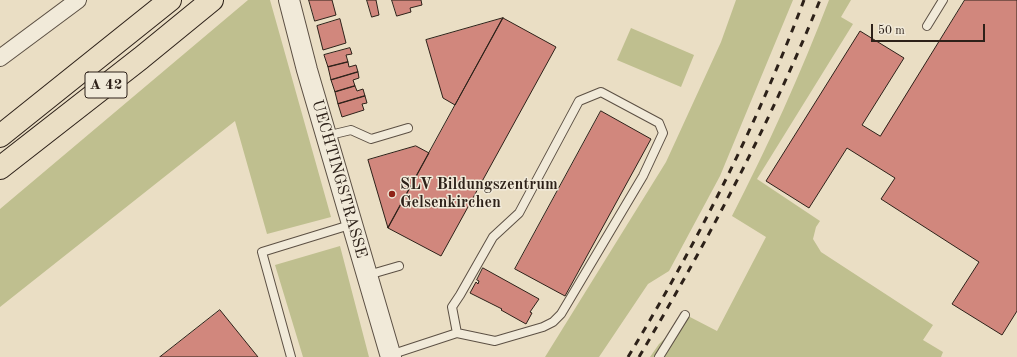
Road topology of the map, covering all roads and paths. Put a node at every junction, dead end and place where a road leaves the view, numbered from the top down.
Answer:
1 (78, 0) edge
2 (170, 0) edge
3 (212, 0) edge
4 (289, 0) edge
5 (943, 0) edge
6 (927, 26) dead end
7 (0, 58) edge
8 (408, 128) dead end
9 (0, 136) edge
10 (326, 136) junction
11 (0, 168) edge
12 (353, 224) junction
13 (399, 266) dead end
14 (368, 276) junction
15 (685, 315) dead end
16 (458, 333) junction
17 (391, 356) edge
18 (291, 357) edge
19 (659, 357) edge

1 - 7 street
2 - 9 highway, A 42
3 - 11 highway, A 42
4 - 10 street, UECHTINGSTRASSE
5 - 6 lane
8 - 10 lane
10 - 12 street, UECHTINGSTRASSE
12 - 14 street, UECHTINGSTRASSE
12 - 18 lane
13 - 14 lane
14 - 17 street, UECHTINGSTRASSE
15 - 19 lane
16 - 16 lane
16 - 17 lane

